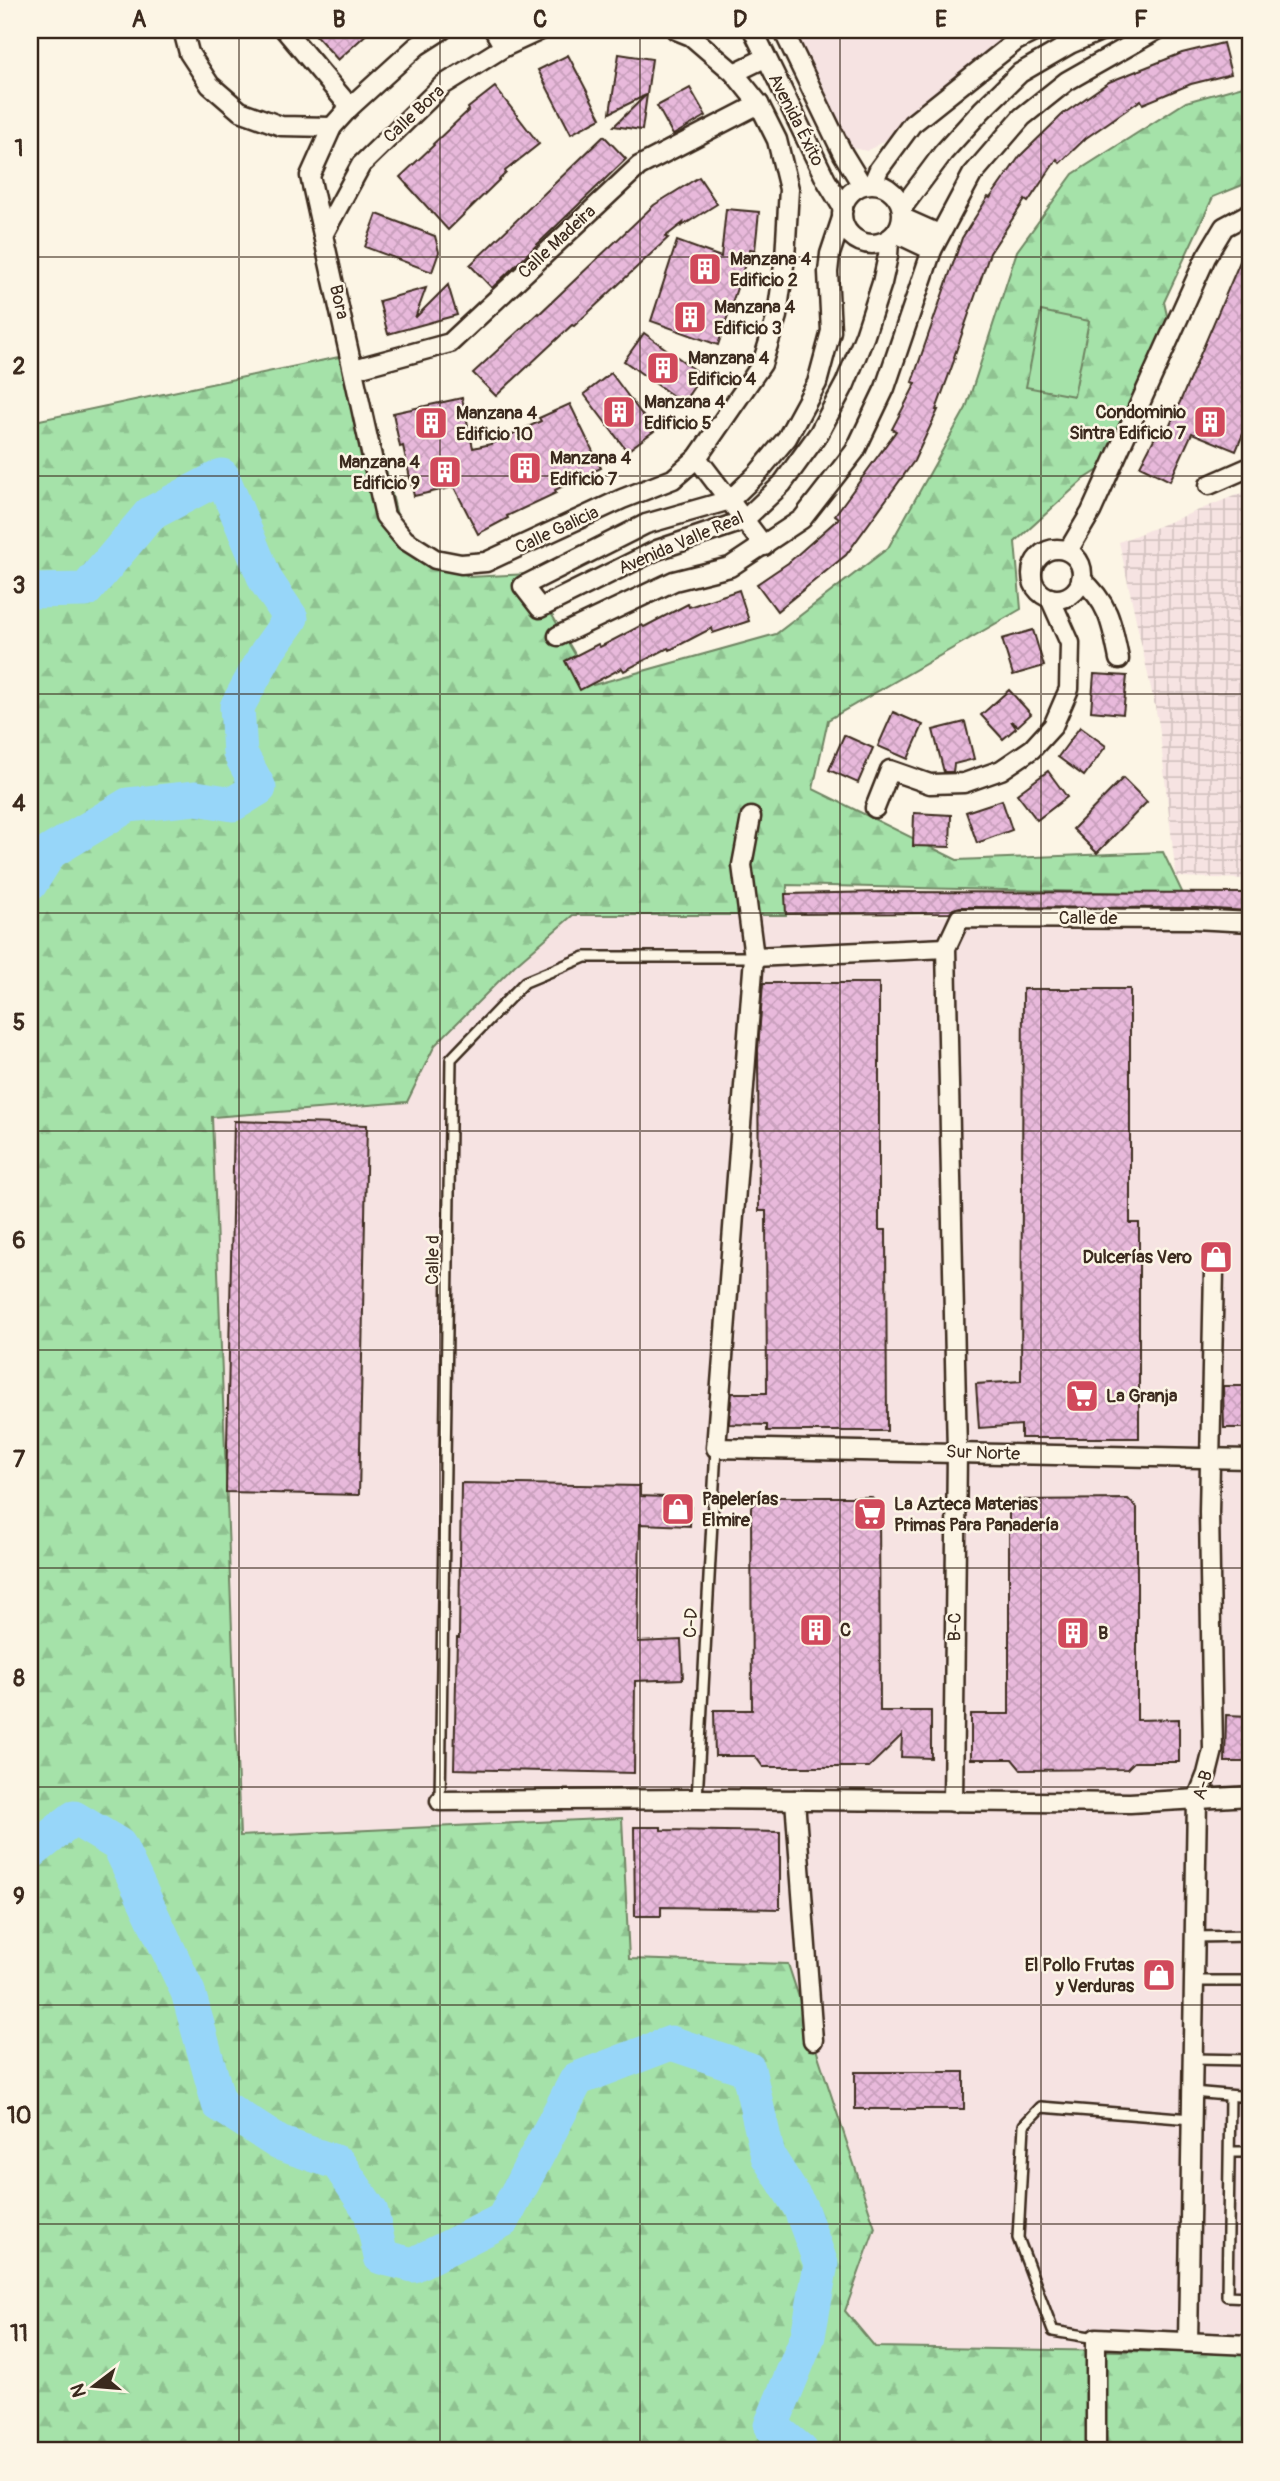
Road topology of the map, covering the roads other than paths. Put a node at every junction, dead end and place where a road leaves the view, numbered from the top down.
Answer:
1 (183, 30) edge
2 (285, 30) edge
3 (442, 30) edge
4 (494, 30) edge
5 (541, 30) edge
6 (676, 30) edge
7 (753, 30) edge
8 (783, 30) edge
9 (1038, 30) edge
10 (1103, 30) edge
11 (1157, 30) edge
12 (504, 47) junction
13 (765, 58) junction
14 (734, 73) junction
15 (759, 104) junction
16 (350, 107) junction
17 (332, 127) junction
18 (802, 130) junction
19 (777, 140) junction
20 (867, 184) junction
21 (842, 213) junction
22 (1250, 213) edge
23 (897, 225) junction
24 (323, 234) junction
25 (935, 242) junction
26 (354, 369) junction
27 (697, 458) junction
28 (1250, 467) edge
29 (1209, 485) dead end
30 (730, 500) junction
31 (743, 521) junction
32 (405, 540) joint
33 (764, 545) junction
34 (1068, 551) junction
35 (1081, 579) junction
36 (1050, 598) junction
37 (558, 636) dead end
38 (1119, 659) dead end
39 (875, 808) dead end
40 (751, 817) dead end
41 (1250, 922) edge
42 (946, 948) junction
43 (754, 957) junction
44 (1214, 1270) dead end
45 (716, 1448) junction
46 (957, 1452) junction
47 (1211, 1459) junction
48 (1250, 1459) edge
49 (1250, 1796) edge
50 (697, 1799) junction
51 (1197, 1799) junction
52 (795, 1800) junction
53 (440, 1801) joint
54 (953, 1802) junction
55 (1250, 1936) edge
56 (1195, 1937) junction
57 (1250, 1981) edge
58 (1195, 1982) junction
59 (813, 2040) dead end
60 (1193, 2059) junction
61 (1250, 2060) edge
62 (1192, 2092) junction
63 (1230, 2096) junction
64 (1250, 2097) edge
65 (1192, 2119) junction
66 (1230, 2152) junction
67 (1250, 2152) edge
68 (1250, 2297) edge
69 (1096, 2338) junction
70 (1188, 2342) junction
71 (1250, 2345) edge
72 (1096, 2451) edge

1 - 17 street
2 - 16 street
3 - 16 street, Bora
4 - 12 street
5 - 12 street, Calle Bora
6 - 14 street
7 - 13 street, Avenida Éxito
8 - 20 street, Avenida Éxito
9 - 20 street
10 - 23 street, Avenida Valle Real
11 - 25 street
12 - 24 street, Calle Bora
13 - 14 street
13 - 18 street, Avenida Éxito
14 - 15 street
15 - 19 street, Calle Galicia
15 - 26 street, Calle Madeira
16 - 17 street, Bora
17 - 24 street, Bora
18 - 19 street
18 - 21 street, Avenida Éxito
19 - 27 street, Calle Galicia
20 - 21 street
20 - 23 street
21 - 23 street
21 - 30 street, Avenida Valle Real
22 - 34 street
23 - 25 street
23 - 31 street, Avenida Valle Real
24 - 26 street, Bora
25 - 33 street
26 - 32 street, Bora
27 - 30 street
27 - 32 street, Calle Galicia
28 - 29 street
30 - 31 street
30 - 31 street, Avenida Valle Real
31 - 33 street
33 - 37 street
34 - 35 street
34 - 36 street
35 - 36 street
35 - 38 street
36 - 39 street
40 - 43 street
41 - 42 street, Calle de
42 - 43 street
42 - 46 street, B-C
43 - 45 street
43 - 53 lane, Calle d
44 - 47 street, A-B
45 - 46 street, Sur Norte
45 - 50 lane, C-D
46 - 47 street, Sur Norte
46 - 54 street, B-C
47 - 48 street, Sur Norte
47 - 51 street, A-B
49 - 51 street
50 - 52 street
50 - 53 street
51 - 54 street
51 - 56 street, A-B
52 - 54 street
52 - 59 street
55 - 56 lane
56 - 58 street, A-B
57 - 58 lane
58 - 60 street, A-B
60 - 61 lane
60 - 62 street, A-B
62 - 63 lane
62 - 65 street, A-B
63 - 64 lane
63 - 66 lane
65 - 69 lane
65 - 70 street, A-B
66 - 67 lane
66 - 68 lane
69 - 70 street
69 - 72 street
70 - 71 street

